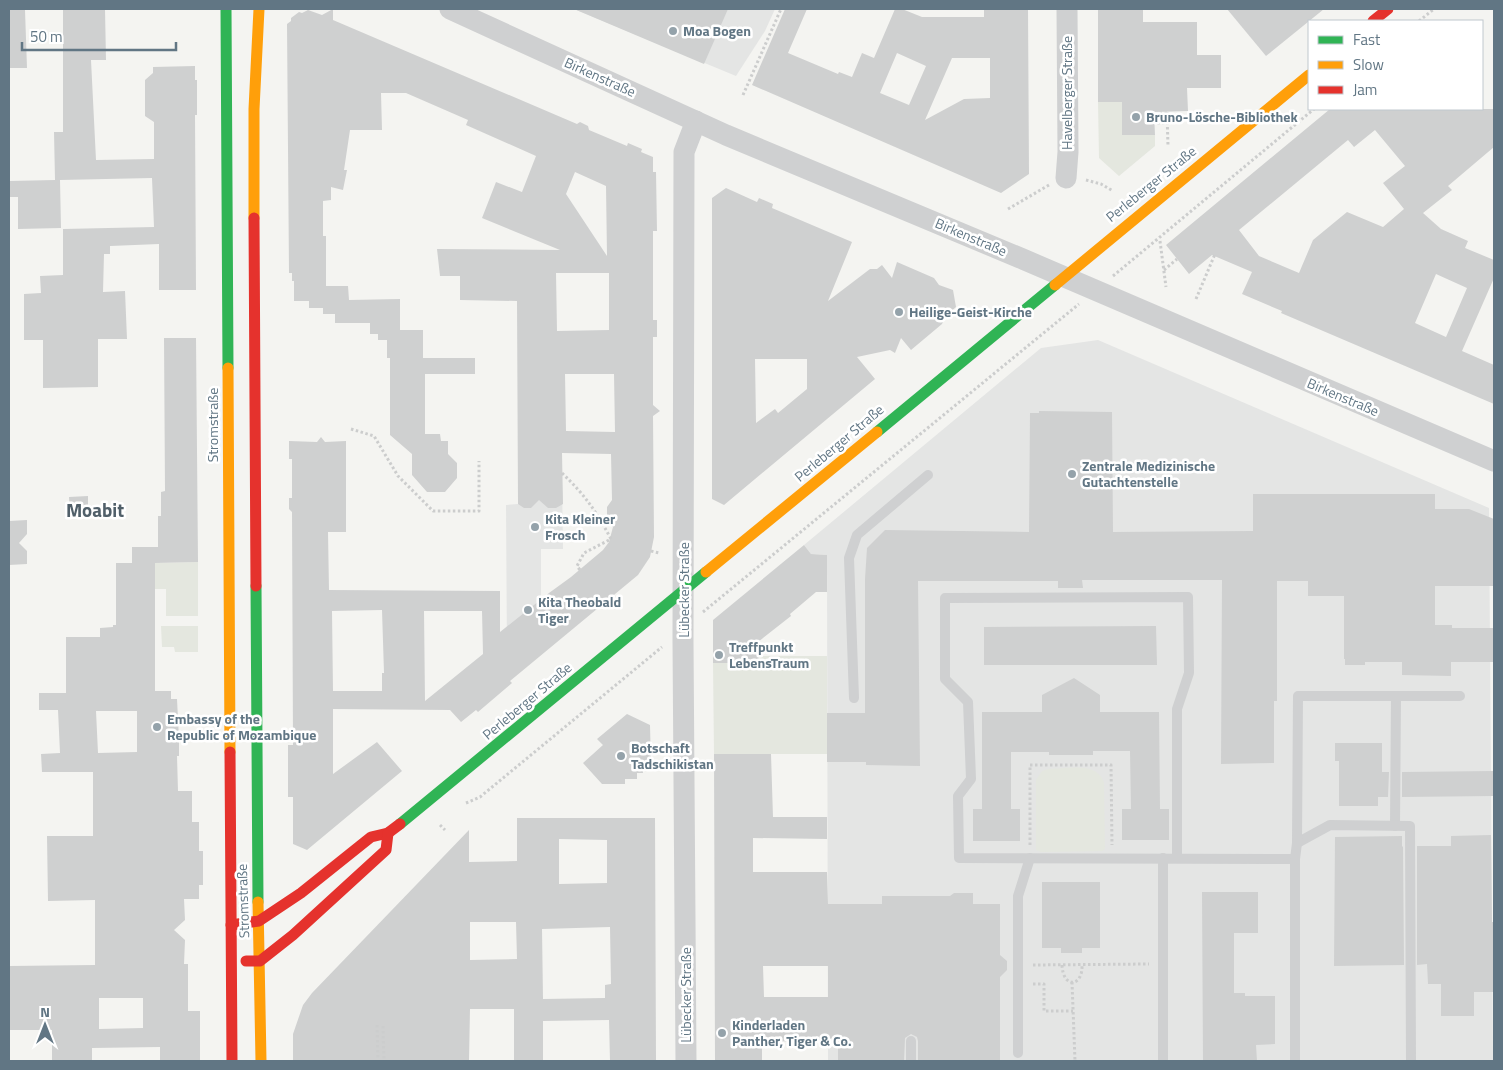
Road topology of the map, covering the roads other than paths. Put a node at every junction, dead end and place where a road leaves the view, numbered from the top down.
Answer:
1 (226, 9) edge
2 (259, 9) edge
3 (450, 9) edge
4 (1067, 9) edge
5 (1388, 9) edge
6 (1374, 20) edge
7 (1308, 76) edge
8 (240, 109) junction
9 (696, 120) junction
10 (1066, 178) dead end
11 (1063, 277) junction
12 (1494, 460) edge
13 (928, 475) dead end
14 (684, 590) junction
15 (1396, 696) junction
16 (1460, 696) dead end
17 (854, 698) dead end
18 (243, 740) junction
19 (1395, 826) junction
20 (388, 833) junction
21 (1297, 843) junction
22 (1030, 858) junction
23 (1163, 858) junction
24 (1177, 858) junction
25 (1295, 859) junction
26 (259, 921) junction
27 (231, 925) junction
28 (232, 961) junction
29 (260, 961) junction
30 (911, 1041) dead end
31 (1018, 1053) dead end
32 (232, 1061) edge
33 (261, 1061) edge
34 (686, 1061) edge
35 (911, 1061) edge
36 (1163, 1061) edge
37 (1295, 1061) edge
38 (1412, 1061) edge

1 - 8 main road, Stromstraße
2 - 8 main road, Stromstraße
3 - 9 street, Birkenstraße
4 - 10 street, Havelberger Straße
5 - 6 main road
7 - 11 main road, Perleberger Straße
8 - 18 main road, Stromstraße
8 - 18 main road, Stromstraße
9 - 11 street, Birkenstraße
9 - 14 street, Lübecker Straße
11 - 12 street, Birkenstraße
11 - 14 main road, Perleberger Straße
13 - 17 lane
14 - 20 main road, Perleberger Straße
14 - 34 street, Lübecker Straße
15 - 16 lane
15 - 19 lane
15 - 21 lane
18 - 26 main road, Stromstraße
18 - 27 main road, Stromstraße
19 - 21 lane
19 - 38 lane
20 - 26 main road, Perleberger Straße
20 - 29 main road
21 - 25 lane
22 - 23 lane
22 - 24 lane
22 - 31 lane
23 - 24 lane
23 - 36 lane
24 - 25 lane
25 - 37 lane
26 - 27 main road, Perleberger Straße
26 - 29 main road, Stromstraße
27 - 28 main road, Stromstraße
28 - 29 main road
28 - 32 main road, Stromstraße
29 - 33 main road, Stromstraße
30 - 35 lane

